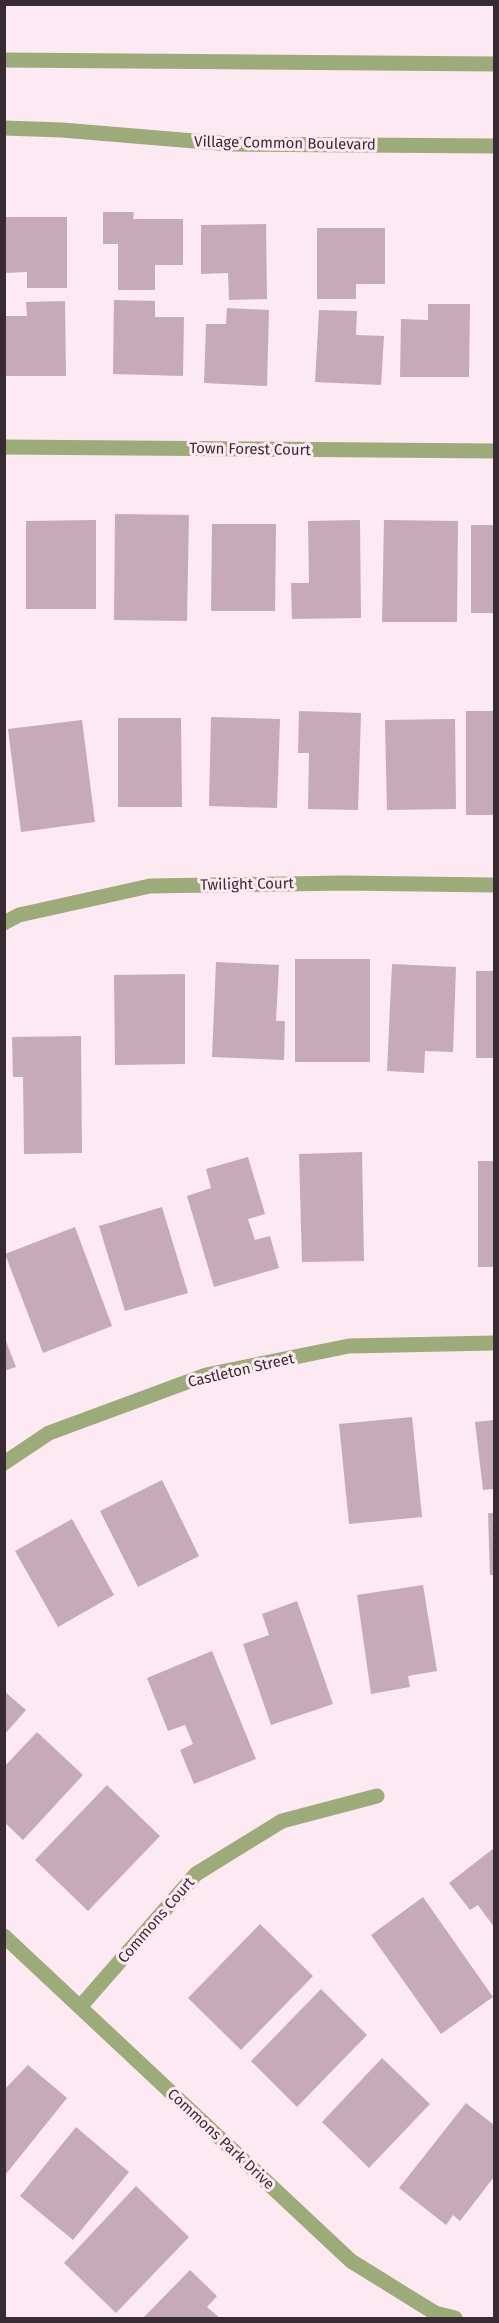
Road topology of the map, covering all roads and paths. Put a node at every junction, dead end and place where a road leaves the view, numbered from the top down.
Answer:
1 (4, 60) edge
2 (495, 64) edge
3 (4, 128) edge
4 (495, 146) edge
5 (4, 447) edge
6 (495, 451) edge
7 (495, 885) edge
8 (4, 923) edge
9 (495, 1343) edge
10 (4, 1463) edge
11 (377, 1796) dead end
12 (4, 1936) edge
13 (80, 2007) junction
14 (455, 2319) edge

1 - 2 street
3 - 4 street, Village Common Boulevard
5 - 6 street, Town Forest Court
7 - 8 street, Twilight Court
9 - 10 street, Castleton Street
11 - 13 street, Commons Court
12 - 13 street, Commons Park Drive
13 - 14 street, Commons Park Drive

